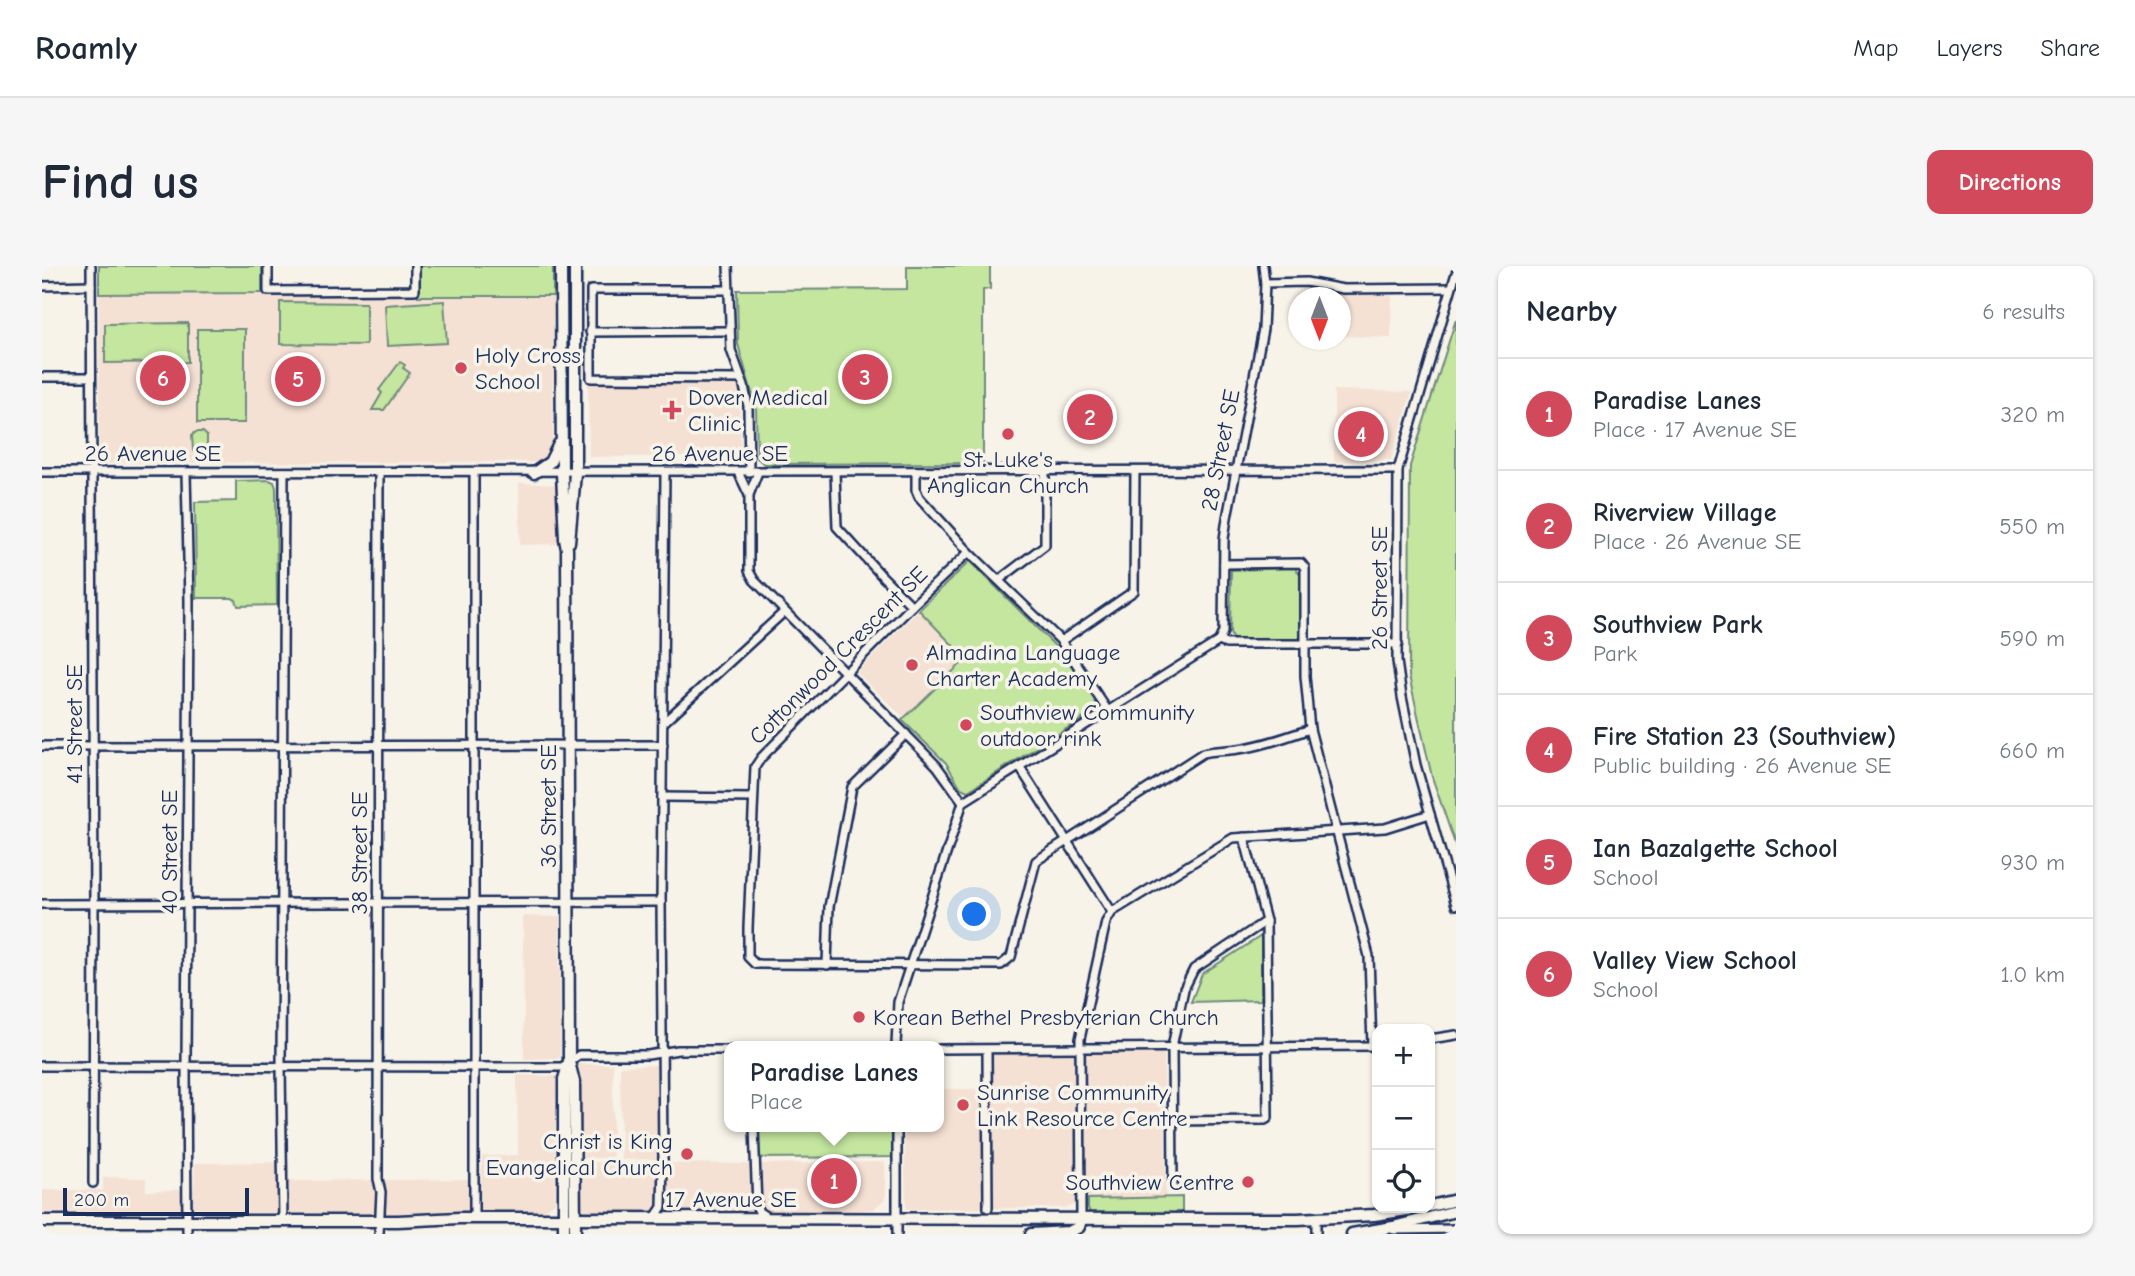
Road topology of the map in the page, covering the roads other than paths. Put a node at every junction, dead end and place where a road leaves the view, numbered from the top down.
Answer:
1 (91, 266) edge
2 (268, 266) edge
3 (415, 266) edge
4 (561, 266) edge
5 (575, 266) edge
6 (729, 266) edge
7 (1263, 266) edge
8 (1456, 273) edge
9 (1265, 283) junction
10 (91, 285) junction
11 (42, 286) edge
12 (1451, 288) junction
13 (729, 290) junction
14 (729, 331) junction
15 (590, 332) junction
16 (42, 377) edge
17 (91, 377) junction
18 (741, 379) junction
19 (562, 437) junction
20 (1398, 470) junction
21 (916, 471) junction
22 (1135, 471) junction
23 (42, 472) edge
24 (92, 472) junction
25 (284, 472) junction
26 (379, 472) junction
27 (665, 472) junction
28 (738, 472) junction
29 (753, 472) junction
30 (835, 472) junction
31 (1045, 472) junction
32 (1235, 472) junction
33 (186, 473) junction
34 (474, 473) junction
35 (534, 473) junction
36 (562, 473) junction
37 (575, 473) junction
38 (749, 495) junction
39 (567, 549) junction
40 (969, 552) junction
41 (1224, 564) junction
42 (999, 580) junction
43 (912, 606) junction
44 (784, 612) junction
45 (1219, 641) junction
46 (1061, 642) junction
47 (1307, 644) junction
48 (1398, 644) junction
49 (845, 672) junction
50 (1108, 711) junction
51 (663, 723) junction
52 (1310, 729) junction
53 (906, 734) junction
54 (284, 745) junction
55 (379, 745) junction
56 (474, 745) junction
57 (567, 745) junction
58 (663, 745) junction
59 (42, 746) edge
60 (94, 746) junction
61 (188, 746) junction
62 (1019, 766) junction
63 (662, 797) junction
64 (754, 799) junction
65 (963, 802) junction
66 (1430, 814) junction
67 (1338, 831) junction
68 (1244, 837) junction
69 (1068, 840) junction
70 (568, 902) junction
71 (661, 902) junction
72 (283, 903) junction
73 (378, 903) junction
74 (474, 903) junction
75 (42, 904) edge
76 (188, 904) junction
77 (94, 905) junction
78 (1456, 905) edge
79 (1112, 912) junction
80 (1266, 921) junction
81 (827, 965) junction
82 (909, 965) junction
83 (1374, 1024) edge
84 (1456, 1035) edge
85 (1435, 1038) edge
86 (896, 1041) edge
87 (1269, 1046) junction
88 (1372, 1046) edge
89 (1172, 1047) junction
90 (1080, 1048) junction
91 (944, 1049) edge
92 (724, 1050) edge
93 (987, 1050) junction
94 (662, 1052) junction
95 (569, 1062) junction
96 (186, 1065) junction
97 (42, 1066) edge
98 (93, 1066) junction
99 (281, 1066) junction
100 (378, 1066) junction
101 (474, 1067) junction
102 (1172, 1121) junction
103 (754, 1132) edge
104 (897, 1132) edge
105 (93, 1183) dead end
106 (1173, 1186) dead end
107 (1456, 1193) edge
108 (1456, 1200) edge
109 (1444, 1202) junction
110 (1435, 1205) edge
111 (988, 1208) dead end
112 (1456, 1211) edge
113 (1387, 1213) edge
114 (474, 1218) junction
115 (767, 1218) junction
116 (897, 1218) junction
117 (570, 1219) junction
118 (654, 1219) junction
119 (1316, 1219) junction
120 (1081, 1220) junction
121 (42, 1221) edge
122 (283, 1221) junction
123 (380, 1221) junction
124 (187, 1226) junction
125 (1383, 1229) junction
126 (1456, 1229) edge
127 (379, 1234) edge
128 (564, 1234) edge
129 (575, 1234) edge
130 (897, 1234) edge
131 (1031, 1234) edge
132 (1316, 1234) edge
133 (1352, 1234) edge

1 - 10 street, 41 Street SE
2 - 3 street
4 - 19 main road, 36 Street SE
5 - 37 main road, 36 Street SE
6 - 13 street
7 - 9 street, 28 Street SE
8 - 12 street, 26 Street SE
9 - 12 street
9 - 32 street, 28 Street SE
10 - 11 street
10 - 17 street, 41 Street SE
12 - 20 street, 26 Street SE
13 - 14 street
13 - 15 street
14 - 15 street
14 - 18 street
15 - 18 street
16 - 17 street
17 - 24 street, 41 Street SE
18 - 29 street
19 - 35 main road
19 - 36 main road, 36 Street SE
20 - 32 street, 26 Avenue SE
20 - 48 street, 26 Street SE
21 - 30 street, 26 Avenue SE
21 - 31 street, 26 Avenue SE
21 - 40 street
22 - 31 street, 26 Avenue SE
22 - 32 street, 26 Avenue SE
22 - 46 street
23 - 24 street, 26 Avenue SE
24 - 33 street, 26 Avenue SE
24 - 60 street, 41 Street SE
25 - 26 street, 26 Avenue SE
25 - 33 street, 26 Avenue SE
25 - 54 street
26 - 34 street, 26 Avenue SE
26 - 55 street, 38 Street SE
27 - 28 street, 26 Avenue SE
27 - 37 street, 26 Avenue SE
27 - 51 street
28 - 29 street, 26 Avenue SE
28 - 38 street
29 - 30 street, 26 Avenue SE
29 - 38 street
30 - 43 street
31 - 42 street
32 - 41 street, 28 Street SE
33 - 61 street, 40 Street SE
34 - 35 street, 26 Avenue SE
34 - 56 street
35 - 36 street, 26 Avenue SE
36 - 37 street, 26 Avenue SE
36 - 39 main road, 36 Street SE
37 - 39 main road, 36 Street SE
38 - 44 street
39 - 57 main road, 36 Street SE
40 - 42 street
40 - 43 street, Cottonwood Crescent SE
41 - 45 street, 28 Street SE
41 - 47 street
42 - 46 street
43 - 49 street, Cottonwood Crescent SE
44 - 49 street
44 - 51 street
45 - 47 street
45 - 50 street
46 - 50 street
47 - 48 street
47 - 52 street
48 - 66 street, 26 Street SE
49 - 53 street
49 - 64 street, Cottonwood Crescent SE
50 - 62 street
51 - 58 street
52 - 67 street
52 - 69 street, Cottonwood Crescent SE
53 - 65 street
53 - 81 street
54 - 55 street
54 - 61 street
54 - 72 street
55 - 56 street
55 - 73 street, 38 Street SE
56 - 57 street
56 - 74 street
57 - 58 street
57 - 70 main road, 36 Street SE
58 - 63 street
59 - 60 street
60 - 61 street
60 - 77 street, 41 Street SE
61 - 76 street, 40 Street SE
62 - 65 street
62 - 69 street
63 - 64 street
63 - 71 street
64 - 81 street, Cottonwood Crescent SE
65 - 82 street
66 - 67 street
66 - 78 street, 26 Street SE
67 - 68 street
67 - 83 street
68 - 79 street
68 - 80 street
69 - 79 street
69 - 82 street, Cottonwood Crescent SE
70 - 71 street
70 - 74 street
70 - 95 main road, 36 Street SE
71 - 94 street
72 - 73 street
72 - 76 street
72 - 99 street
73 - 74 street
73 - 100 street, 38 Street SE
74 - 101 street
75 - 77 street
76 - 77 street
76 - 96 street, 40 Street SE
77 - 98 street, 41 Street SE
79 - 90 street
80 - 87 street
80 - 89 street
81 - 82 street, Cottonwood Crescent SE
82 - 86 street
84 - 85 street
87 - 88 street
87 - 89 street
87 - 102 street
89 - 90 street
89 - 102 street
90 - 93 street
90 - 120 street
91 - 93 street
92 - 94 street
93 - 111 street
94 - 95 street
94 - 118 street
95 - 101 street
95 - 117 main road, 36 Street SE
96 - 98 street
96 - 99 street
96 - 124 street, 40 Street SE
97 - 98 street
98 - 105 street, 41 Street SE
99 - 100 street
99 - 122 street
100 - 101 street
100 - 123 street, 38 Street SE
101 - 114 street
102 - 106 street
103 - 115 street
104 - 116 street
107 - 109 main road
108 - 109 main road
109 - 110 main road
112 - 125 main road
113 - 119 main road, 17 Avenue SE
114 - 117 main road, 17 Avenue SE
114 - 123 main road, 17 Avenue SE
115 - 116 main road, 17 Avenue SE
115 - 118 main road, 17 Avenue SE
116 - 120 main road, 17 Avenue SE
116 - 130 street
117 - 118 main road, 17 Avenue SE
117 - 128 main road, 36 Street SE
117 - 129 main road, 36 Street SE
119 - 120 main road, 17 Avenue SE
119 - 132 street
120 - 131 main road
121 - 124 main road, 17 Avenue SE
122 - 123 main road, 17 Avenue SE
122 - 124 main road, 17 Avenue SE
123 - 127 street, 38 Street SE
125 - 126 street
125 - 133 main road

